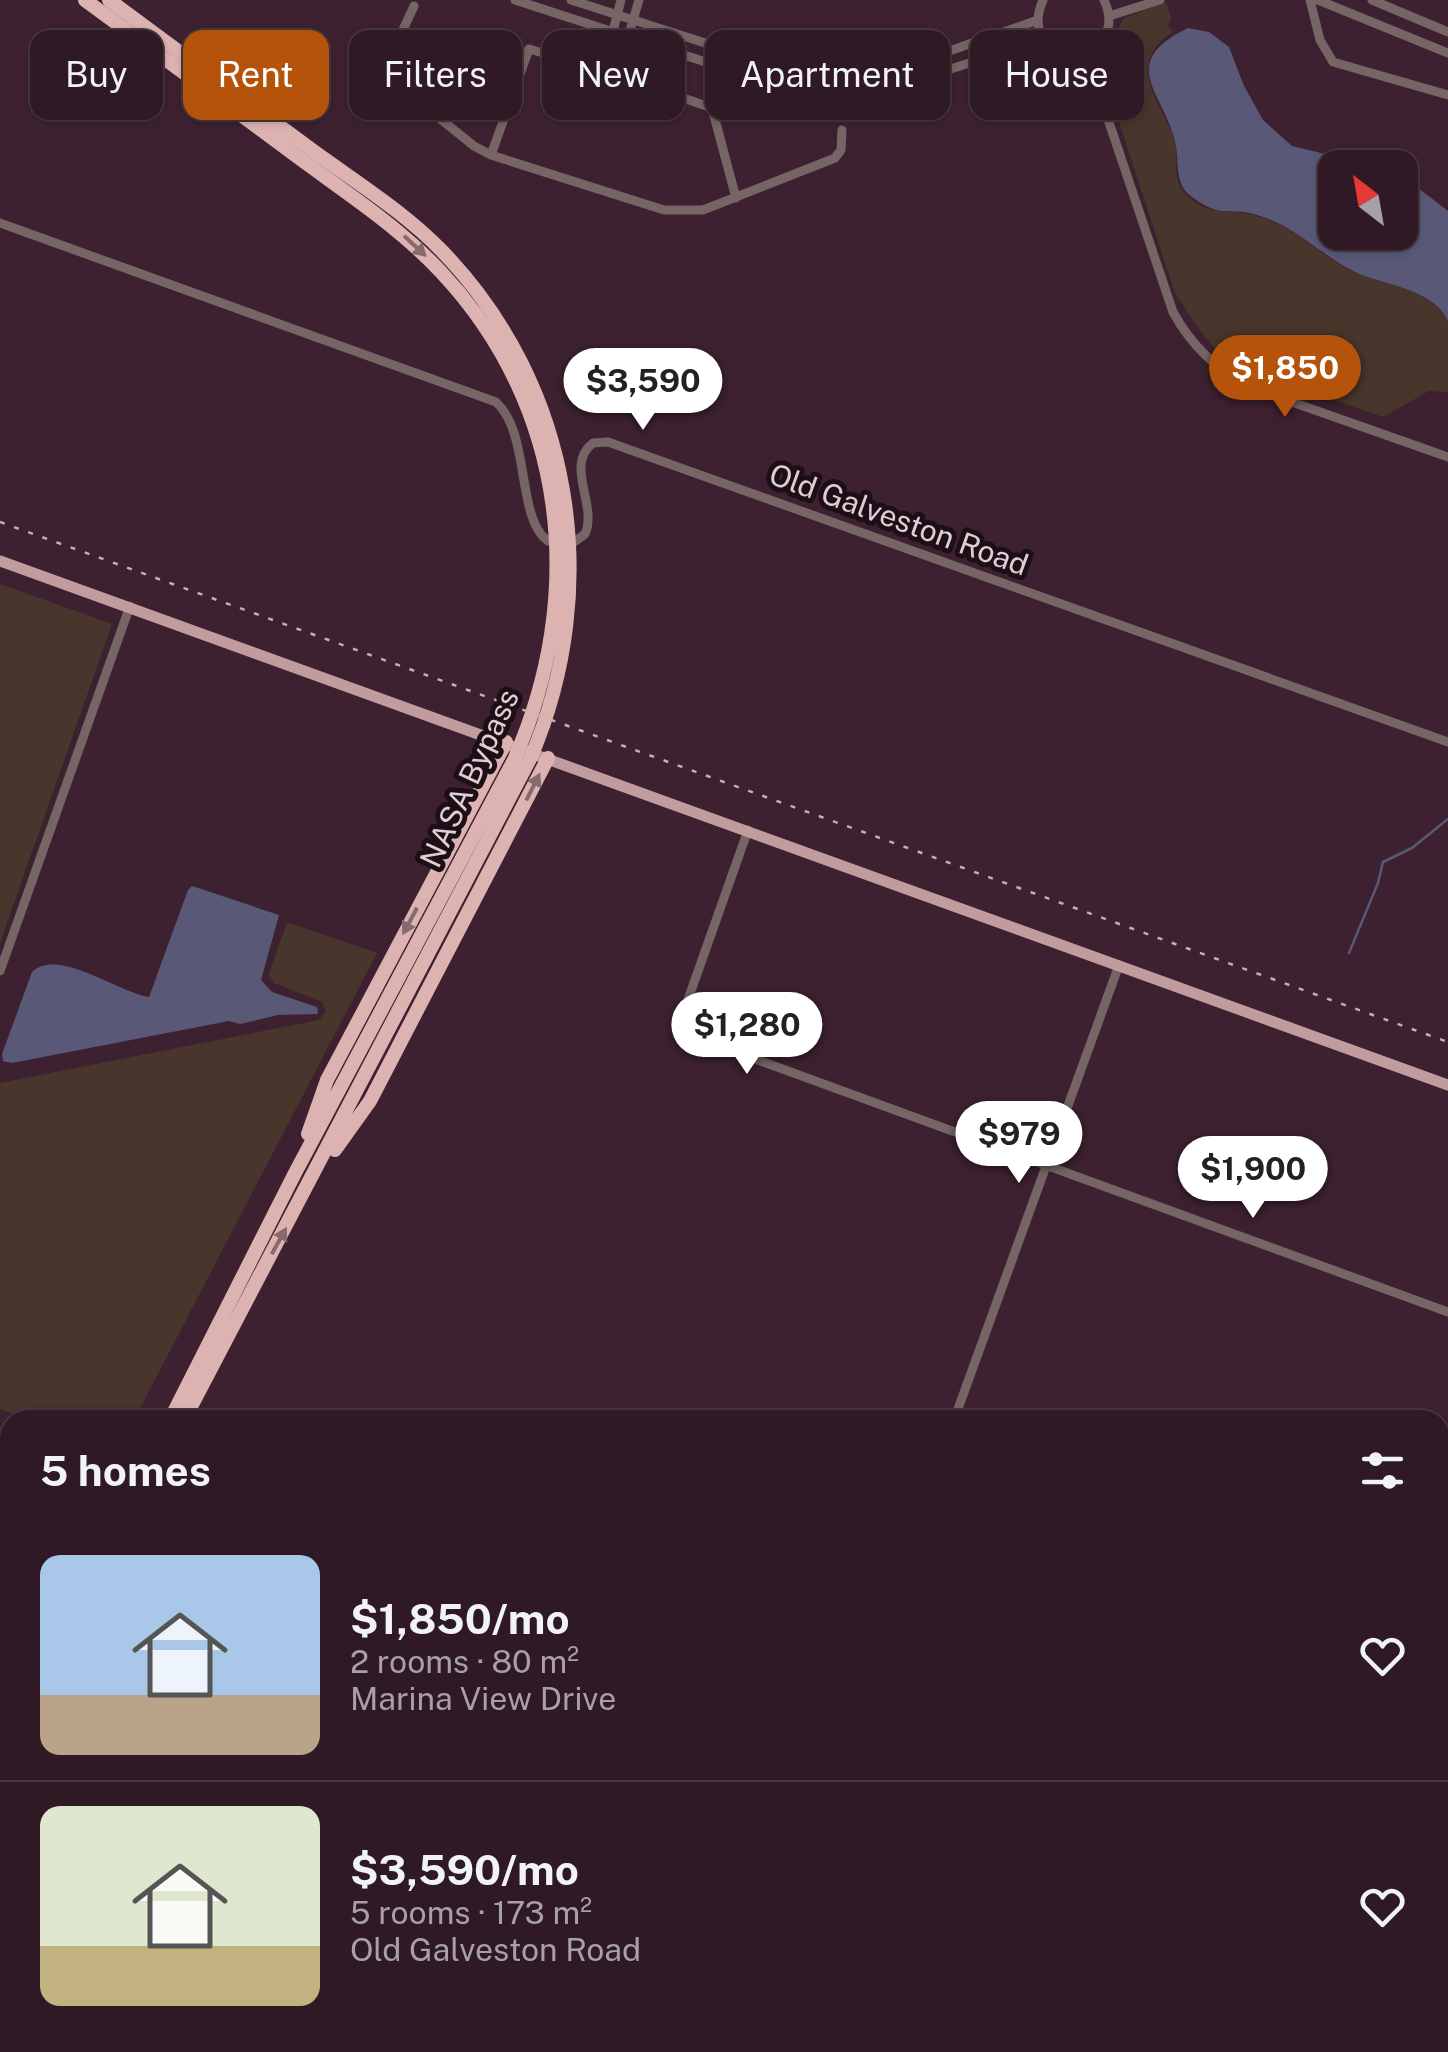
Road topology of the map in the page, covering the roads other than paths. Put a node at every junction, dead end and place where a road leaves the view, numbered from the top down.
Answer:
1 (85, 0) edge
2 (108, 0) edge
3 (514, 0) edge
4 (571, 0) edge
5 (621, 0) edge
6 (640, 0) edge
7 (1043, 0) edge
8 (1106, 0) edge
9 (1160, 0) edge
10 (1314, 0) edge
11 (1372, 0) edge
12 (414, 6) dead end
13 (616, 15) junction
14 (1109, 16) junction
15 (633, 20) junction
16 (1038, 20) junction
17 (607, 30) edge
18 (613, 30) edge
19 (630, 30) edge
20 (1042, 30) edge
21 (1105, 30) edge
22 (1448, 32) edge
23 (953, 50) junction
24 (542, 53) edge
25 (1448, 53) edge
26 (685, 55) edge
27 (970, 62) edge
28 (959, 66) junction
29 (1448, 95) edge
30 (685, 99) edge
31 (1108, 120) edge
32 (842, 130) dead end
33 (491, 155) junction
34 (736, 198) junction
35 (0, 223) edge
36 (1448, 457) edge
37 (0, 561) edge
38 (131, 606) junction
39 (506, 742) junction
40 (1448, 742) edge
41 (548, 758) junction
42 (748, 830) junction
43 (434, 875) junction
44 (481, 892) junction
45 (1119, 965) junction
46 (0, 971) edge
47 (403, 989) junction
48 (1448, 1085) edge
49 (1048, 1166) junction
50 (294, 1175) junction
51 (306, 1191) junction
52 (1448, 1312) edge
53 (175, 1410) edge
54 (189, 1410) edge
55 (958, 1410) edge

1 -> 47 highway, NASA Bypass
2 - 47 highway, NASA Bypass
3 - 17 street
4 - 13 street
5 - 13 street
6 - 15 street
7 - 16 street
8 - 14 street
9 - 14 street
10 - 25 street
10 - 29 street
11 - 22 street
12 - 33 street
13 - 15 street
13 - 18 street
14 - 21 street
15 - 19 street
15 - 23 street
16 - 20 street
16 - 23 street
23 - 28 street
24 - 33 street
26 - 28 street
27 - 28 street
30 - 34 street
31 - 36 street
32 - 34 street
33 - 34 street
35 - 40 street, Old Galveston Road
37 - 38 main road
38 - 39 main road
38 - 46 street
39 - 41 main road
39 - 43 highway
41 - 42 main road
44 -> 41 highway
42 - 45 main road
42 - 49 street
43 - 44 highway
43 -> 50 highway
44 - 51 highway
45 - 48 main road
45 - 49 street
47 - 50 highway, NASA Bypass
47 - 51 highway, NASA Bypass
49 - 52 street
49 - 55 street
50 - 53 highway, NASA Bypass
54 -> 51 highway, NASA Bypass

